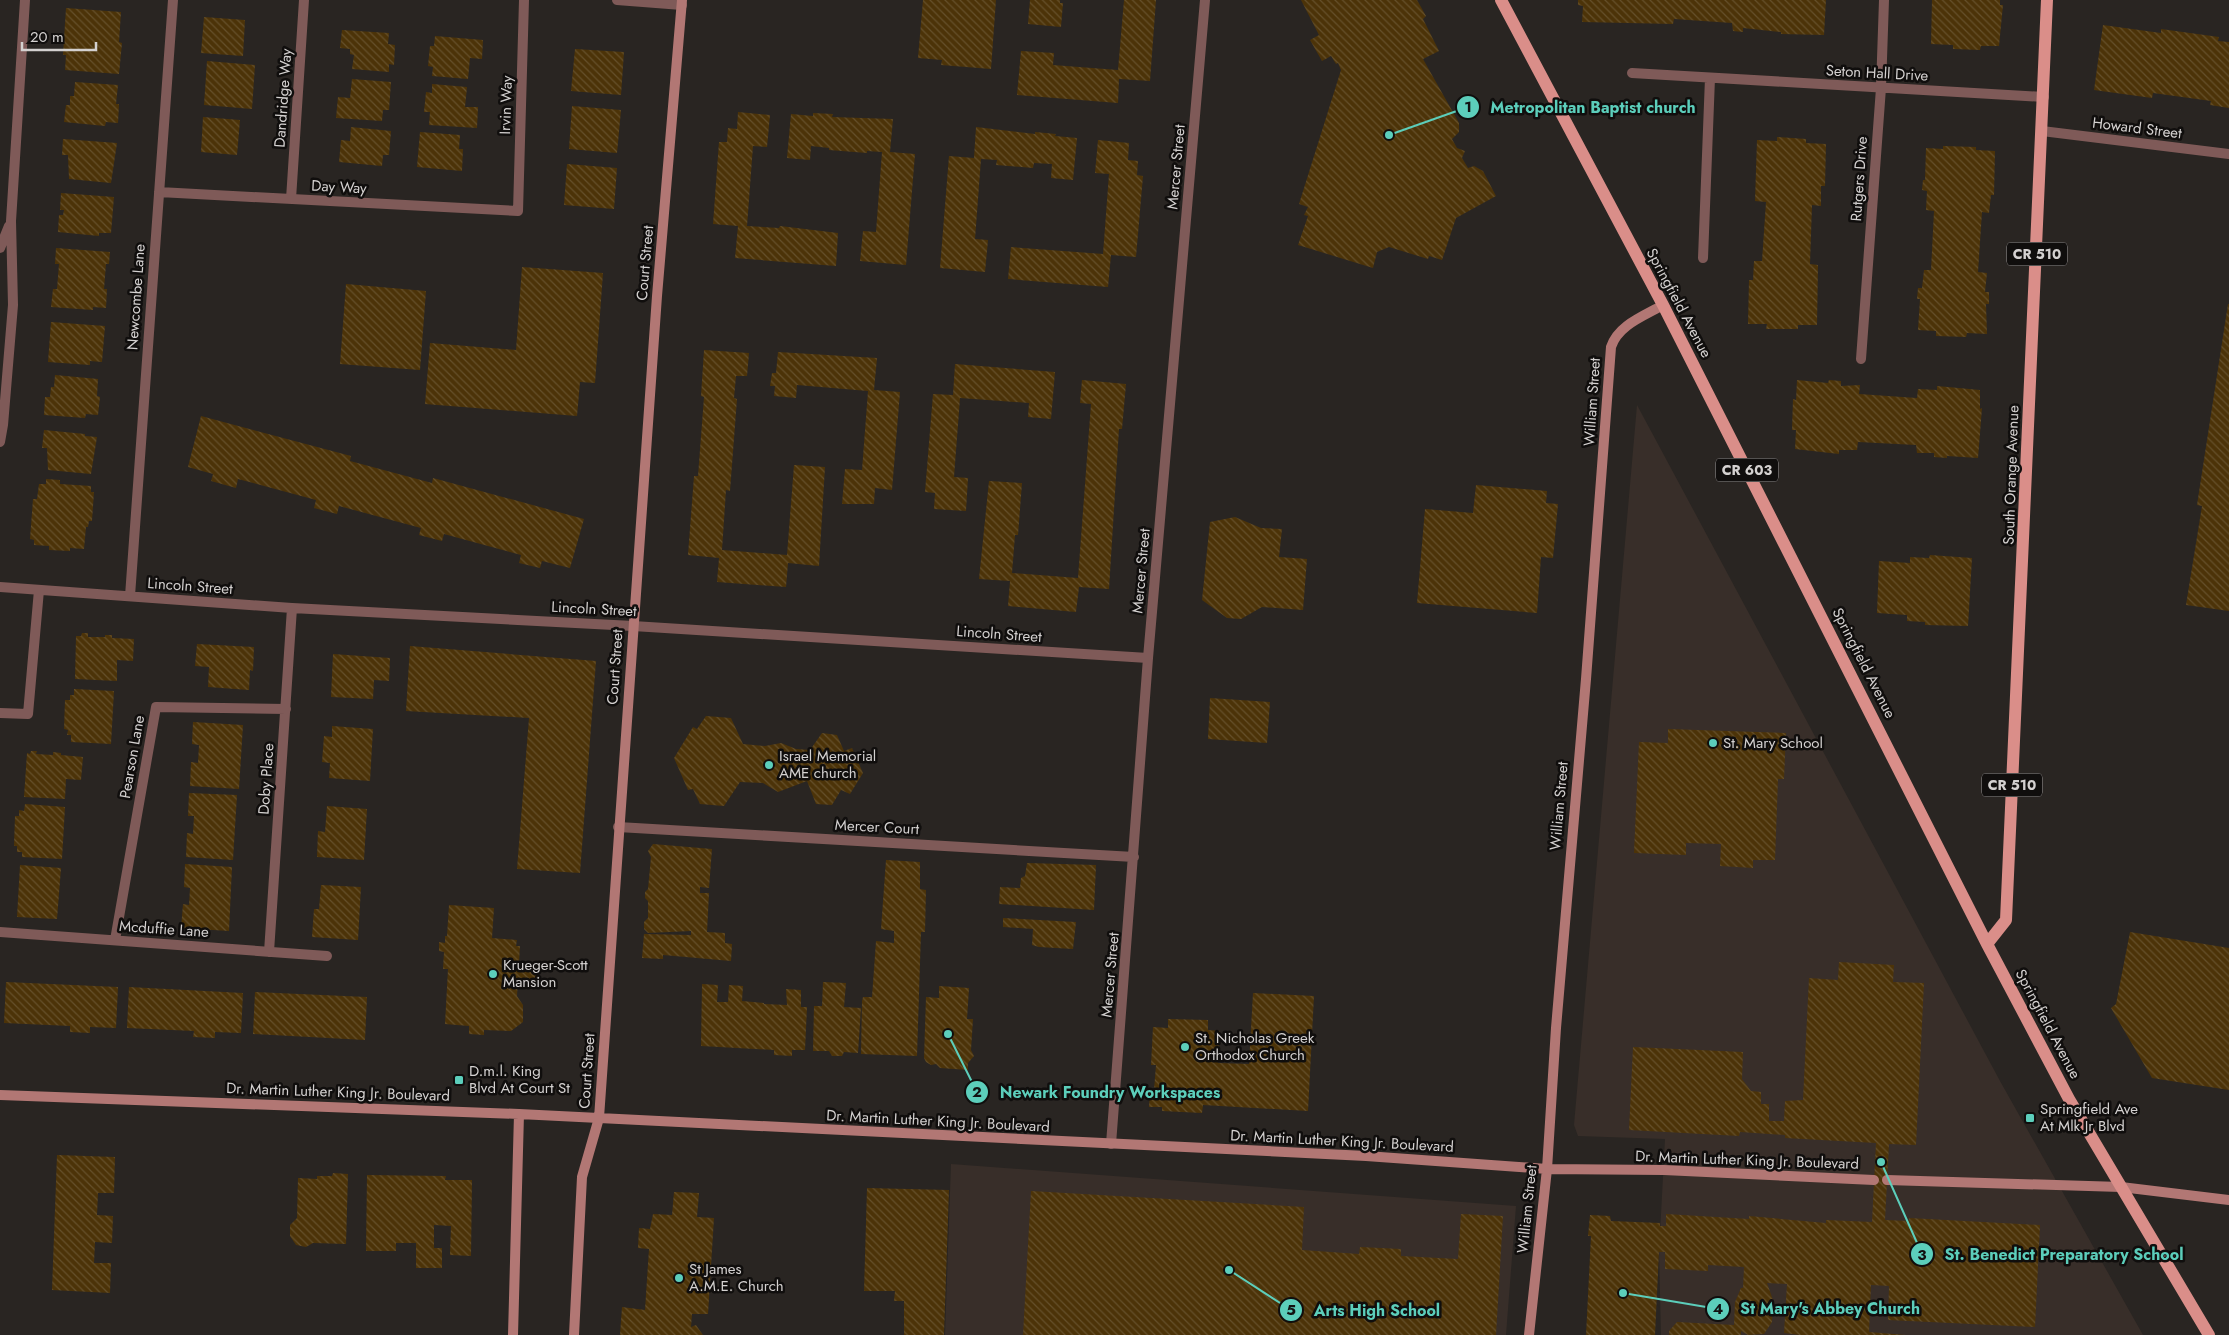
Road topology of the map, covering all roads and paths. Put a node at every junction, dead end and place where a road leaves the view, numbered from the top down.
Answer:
1 (25, 0) edge
2 (174, 0) edge
3 (304, 0) edge
4 (524, 0) edge
5 (617, 0) edge
6 (1205, 0) edge
7 (1501, 0) edge
8 (1884, 0) edge
9 (2047, 0) edge
10 (682, 2) edge
11 (1632, 73) dead end
12 (1710, 78) junction
13 (1881, 88) junction
14 (2044, 97) junction
15 (2042, 132) junction
16 (2229, 154) edge
17 (159, 192) junction
18 (291, 199) junction
19 (518, 211) joint
20 (11, 221) junction
21 (0, 248) edge
22 (1703, 258) dead end
23 (1662, 305) junction
24 (1861, 359) dead end
25 (0, 442) edge
26 (0, 587) edge
27 (39, 590) junction
28 (130, 596) junction
29 (292, 608) junction
30 (633, 626) junction
31 (1148, 658) junction
32 (286, 709) junction
33 (0, 714) edge
34 (618, 827) junction
35 (1134, 857) junction
36 (0, 932) edge
37 (115, 940) junction
38 (1987, 944) junction
39 (268, 952) junction
40 (327, 956) dead end
41 (0, 1095) edge
42 (519, 1114) junction
43 (599, 1118) junction
44 (1111, 1144) junction
45 (1547, 1169) junction
46 (1874, 1180) dead end
47 (1887, 1180) dead end
48 (2121, 1187) junction
49 (2229, 1200) edge
50 (513, 1335) edge
51 (574, 1335) edge
52 (1529, 1335) edge
53 (2209, 1335) edge

1 - 20 street
2 - 17 street, Newcombe Lane
3 - 18 street, Dandridge Way
4 - 19 street, Irvin Way
5 - 10 street
6 - 31 street, Mercer Street
7 - 23 main road, Springfield Avenue / CR 603
8 - 13 street, Rutgers Drive
9 - 14 main road, South Orange Avenue / CR 510
10 - 30 street, Court Street
11 - 12 street, Seton Hall Drive
12 - 13 street, Seton Hall Drive
12 - 22 street
13 - 14 street, Seton Hall Drive
13 - 24 street, Rutgers Drive
14 - 15 main road, South Orange Avenue / CR 510
15 - 16 street, Howard Street
15 - 38 main road, South Orange Avenue / CR 510
17 - 18 street, Day Way
17 - 28 street, Newcombe Lane
18 - 19 street, Day Way
20 - 21 street
20 - 25 street
23 - 38 main road, Springfield Avenue / CR 603
23 - 45 street, William Street
26 - 27 street, Lincoln Street
27 - 28 street, Lincoln Street
27 - 33 street
28 - 29 street, Lincoln Street
29 - 30 street, Lincoln Street
29 - 32 street, Doby Place
30 - 31 street, Lincoln Street
30 - 34 street, Court Street
31 - 35 street, Mercer Street
32 - 37 street, Pearson Lane
32 - 39 street, Doby Place
34 - 35 street, Mercer Court
34 - 43 street, Court Street
35 - 44 street, Mercer Street
36 - 37 street, Mcduffie Lane
37 - 39 street, Mcduffie Lane
38 - 48 main road, Springfield Avenue
39 - 40 street, Mcduffie Lane
41 - 42 street, Dr. Martin Luther King Jr. Boulevard
42 - 43 street, Dr. Martin Luther King Jr. Boulevard
42 - 50 street
43 - 44 street, Dr. Martin Luther King Jr. Boulevard
43 - 51 street, Court Street
44 - 45 street, Dr. Martin Luther King Jr. Boulevard
45 - 46 street, Dr. Martin Luther King Jr. Boulevard
45 - 52 street, William Street
47 - 48 street
48 - 49 street
48 - 53 main road, Springfield Avenue

